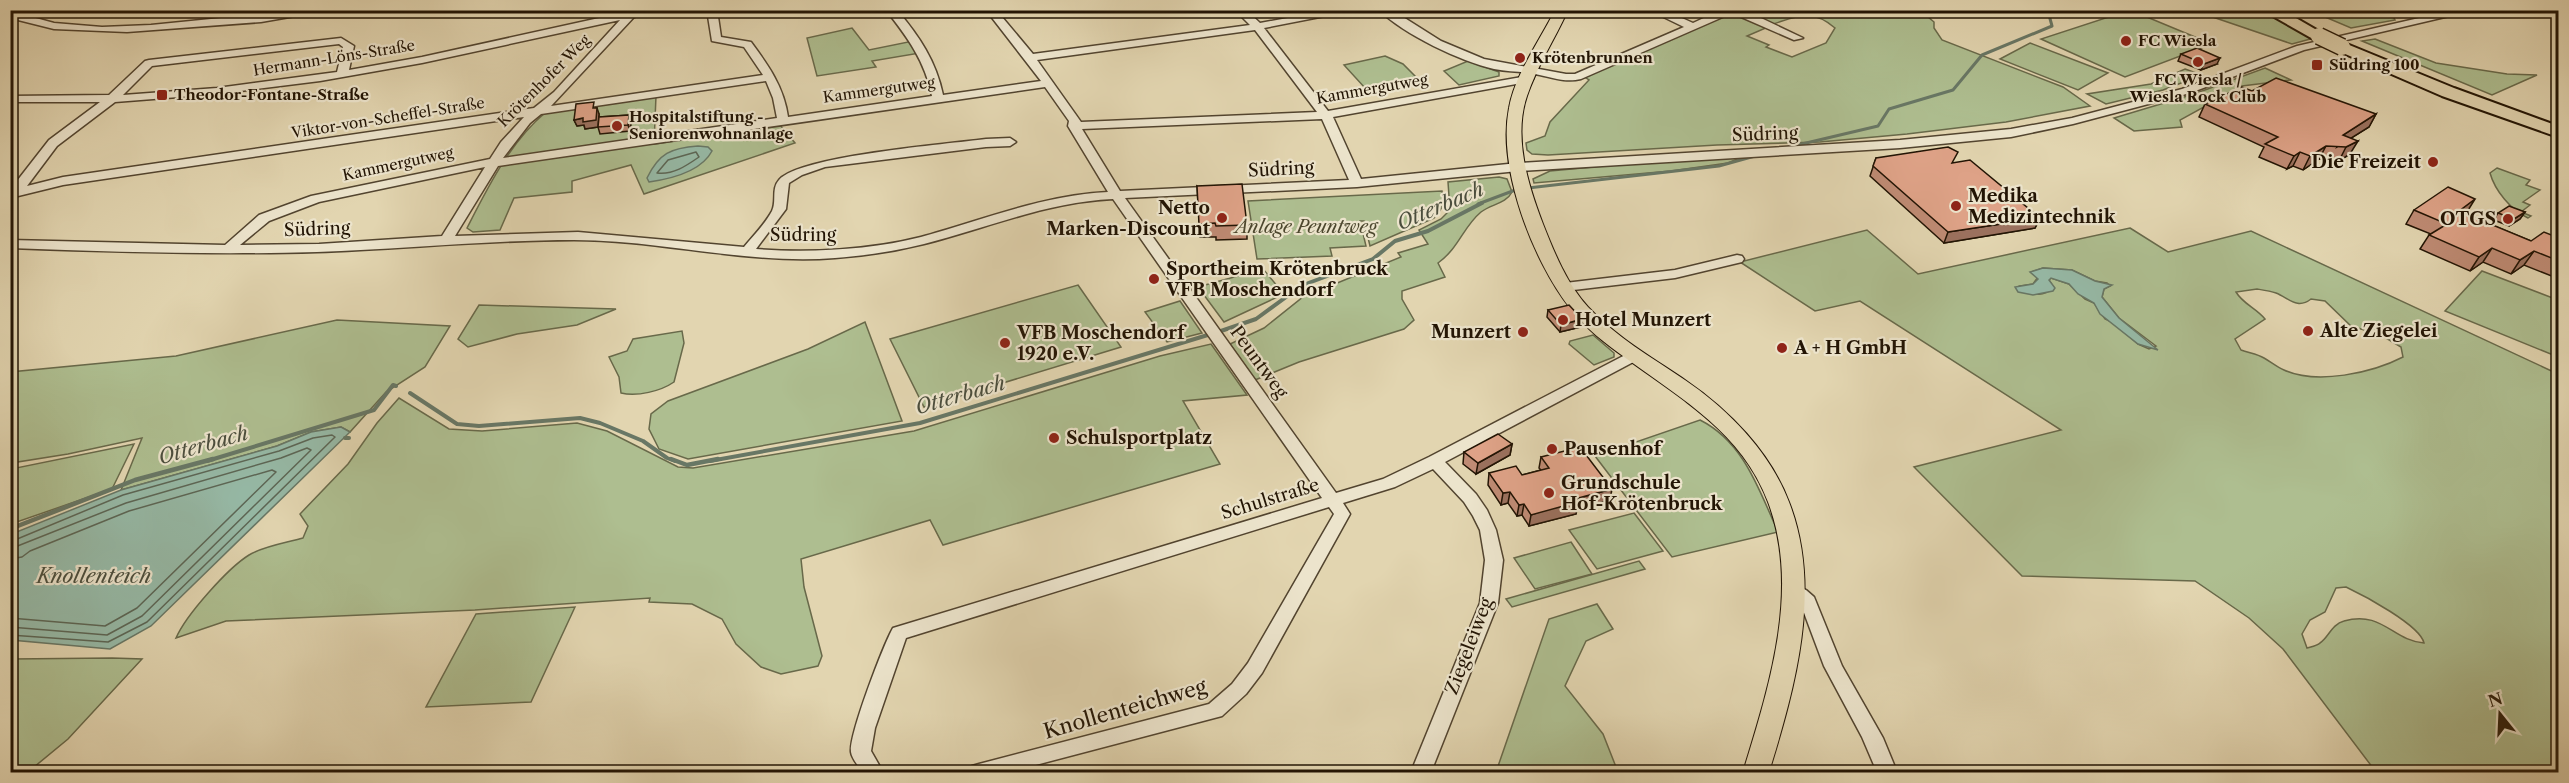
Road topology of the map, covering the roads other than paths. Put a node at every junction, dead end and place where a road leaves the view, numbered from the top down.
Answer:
1 (325, 10) edge
2 (466, 10) edge
3 (658, 10) edge
4 (712, 10) edge
5 (891, 10) edge
6 (1029, 10) edge
7 (1240, 10) edge
8 (1351, 10) edge
9 (1384, 10) edge
10 (1562, 10) edge
11 (1733, 10) edge
12 (2269, 10) edge
13 (2286, 10) edge
14 (2470, 10) edge
15 (444, 11) edge
16 (1660, 11) edge
17 (632, 13) edge
18 (993, 13) edge
19 (10, 14) edge
20 (1692, 26) junction
21 (1258, 27) junction
22 (2325, 35) junction
23 (1798, 38) dead end
24 (2347, 45) junction
25 (1030, 58) junction
26 (342, 74) junction
27 (1529, 74) junction
28 (770, 77) junction
29 (1048, 83) junction
30 (113, 98) junction
31 (938, 98) junction
32 (10, 99) edge
33 (540, 110) junction
34 (1325, 115) junction
35 (783, 120) junction
36 (2559, 124) edge
37 (1074, 126) junction
38 (2559, 133) edge
39 (1010, 142) dead end
40 (493, 162) junction
41 (1520, 174) junction
42 (1358, 183) junction
43 (14, 193) edge
44 (1116, 194) junction
45 (446, 240) junction
46 (10, 244) edge
47 (228, 249) junction
48 (747, 252) junction
49 (1737, 259) dead end
50 (1565, 287) junction
51 (1634, 356) junction
52 (1435, 461) junction
53 (1333, 500) junction
54 (1793, 591) junction
55 (873, 772) edge
56 (979, 772) edge
57 (1421, 772) edge
58 (1756, 772) edge
59 (1887, 772) edge

1 - 19 street
2 - 15 street
3 - 17 street, Hermann-Löns-Straße
4 - 28 street
5 - 31 street
6 - 18 street
7 - 21 street
8 - 21 street
9 - 27 street
10 - 27 main road
11 - 20 street
11 - 23 street
12 - 22 highway
13 - 22 highway
14 - 41 street, Südring
16 - 20 street
17 - 26 street, Hermann-Löns-Straße
17 - 33 street, Krötenhofer Weg
18 - 25 street
20 - 27 street
21 - 25 street
21 - 34 street
22 - 24 highway, bridge
24 - 36 highway
24 - 38 highway
25 - 29 street
26 - 30 street, Hermann-Löns-Straße
26 - 30 street
27 - 34 street, Kammergutweg
27 - 41 main road
28 - 33 street, Viktor-von-Scheffel-Straße
28 - 35 street
29 - 31 street, Kammergutweg
29 - 37 street
30 - 32 street, Hermann-Löns-Straße
30 - 43 street
31 - 35 street, Kammergutweg
33 - 40 street, Krötenhofer Weg
33 - 43 street, Viktor-von-Scheffel-Straße
34 - 37 street, Kammergutweg
34 - 42 street
35 - 40 street, Kammergutweg
37 - 44 street, Peuntweg
39 - 48 street
40 - 45 street, Krötenhofer Weg
40 - 47 street, Kammergutweg
41 - 42 street, Südring
41 - 50 main road
42 - 44 street, Südring
44 - 48 street, Südring
44 - 53 street, Peuntweg
45 - 47 street, Südring
45 - 48 street, Südring
46 - 47 street, Südring
49 - 50 street
50 - 51 main road
51 - 52 street, Schulstraße
51 - 54 main road
52 - 53 street, Schulstraße
52 - 57 street, Ziegeleiweg
53 - 55 street, Schulstraße
53 - 56 street, Knollenteichweg
54 - 58 main road
54 - 59 street

